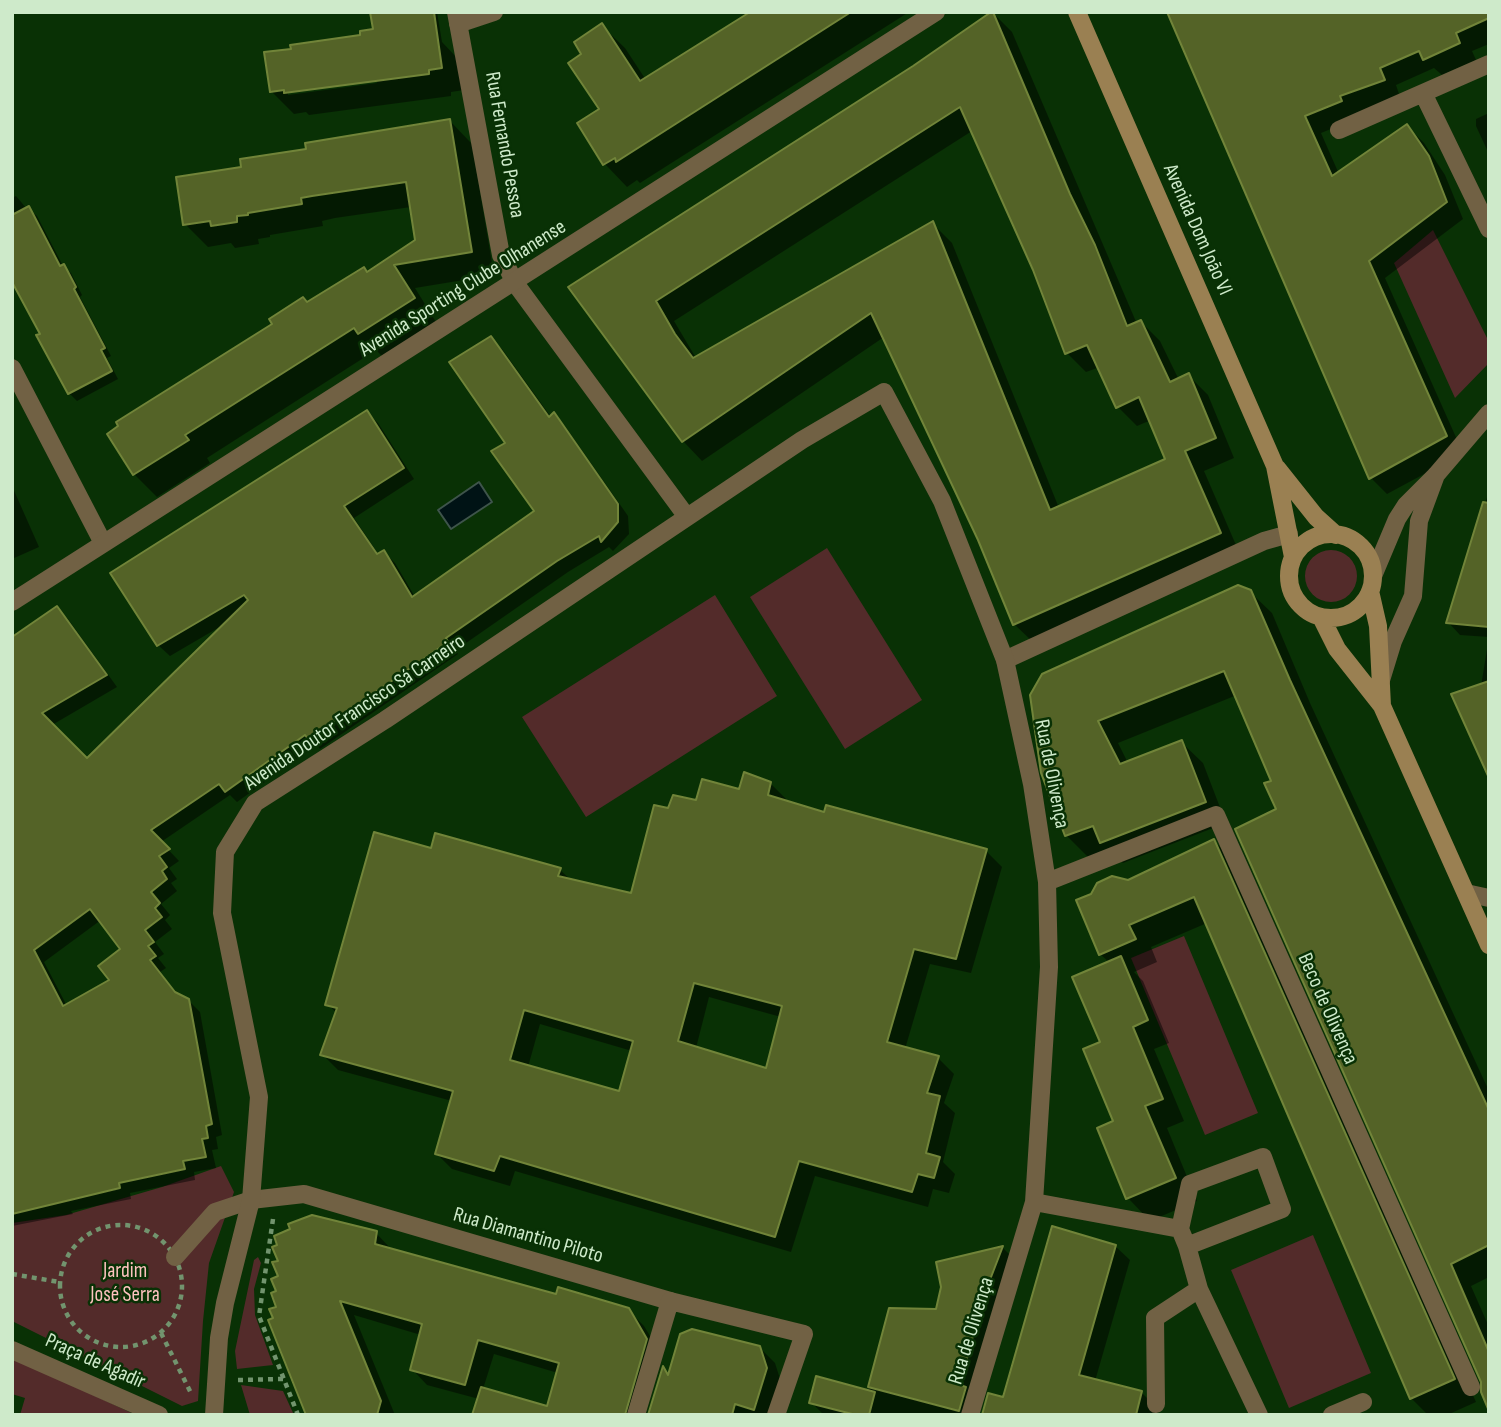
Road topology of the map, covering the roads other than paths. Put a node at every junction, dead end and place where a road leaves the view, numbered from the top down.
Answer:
1 (494, 12) edge
2 (936, 12) edge
3 (1077, 12) edge
4 (457, 18) edge
5 (1489, 64) edge
6 (1423, 93) junction
7 (1339, 130) dead end
8 (1489, 229) edge
9 (515, 283) junction
10 (12, 368) edge
11 (1489, 412) edge
12 (1275, 466) junction
13 (1436, 475) junction
14 (687, 517) junction
15 (1289, 534) junction
16 (1336, 535) junction
17 (103, 543) junction
18 (1293, 557) junction
19 (1371, 584) junction
20 (12, 602) edge
21 (1321, 617) junction
22 (1005, 660) junction
23 (1380, 684) junction
24 (1382, 706) junction
25 (1047, 882) junction
26 (1466, 892) junction
27 (1489, 898) edge
28 (1489, 945) edge
29 (251, 1200) junction
30 (1034, 1202) junction
31 (1180, 1229) junction
32 (1187, 1246) junction
33 (175, 1257) road end
34 (1199, 1289) junction
35 (670, 1301) junction
36 (12, 1350) edge
37 (1471, 1387) dead end
38 (1363, 1402) dead end
39 (1156, 1404) dead end
40 (159, 1415) edge
41 (214, 1415) edge
42 (636, 1415) edge
43 (776, 1415) edge
44 (970, 1415) edge
45 (1259, 1415) edge
46 (1332, 1415) edge

1 - 4 street
2 - 9 street, Avenida Sporting Clube Olhanense
3 - 12 main road, Avenida Dom João VI
4 - 9 street, Rua Fernando Pessoa
5 - 6 street
6 - 7 street
6 - 8 street
9 - 14 street
9 - 17 street, Avenida Sporting Clube Olhanense
10 - 17 street
11 - 13 street
12 - 15 main road, Avenida Dom João VI
12 - 16 main road, Avenida Dom João VI
13 - 19 street
13 - 23 street
14 - 22 street, Rua de Olivença
14 - 29 street, Avenida Doutor Francisco Sá Carneiro
15 - 18 main road, Avenida Dom João VI
15 - 22 street
16 - 18 main road
16 - 19 main road
17 - 20 street, Avenida Sporting Clube Olhanense
18 - 21 main road
19 - 21 main road
19 - 23 main road
21 - 24 main road
22 - 25 street, Rua de Olivença
23 - 24 main road
24 - 26 main road
25 - 30 street, Rua de Olivença
25 - 37 street, Beco de Olivença
26 - 27 street
26 - 28 main road
29 - 33 street, Rua Diamantino Piloto
29 - 35 street, Rua Diamantino Piloto
29 - 41 street, Avenida Doutor Francisco Sá Carneiro
30 - 31 street
30 - 44 street, Rua de Olivença
31 - 32 street
31 - 32 street
32 - 34 street
34 - 39 street
34 - 45 street
35 - 42 street
35 - 43 street, Rua Diamantino Piloto
36 - 40 street, Praça de Agadir
38 - 46 street

